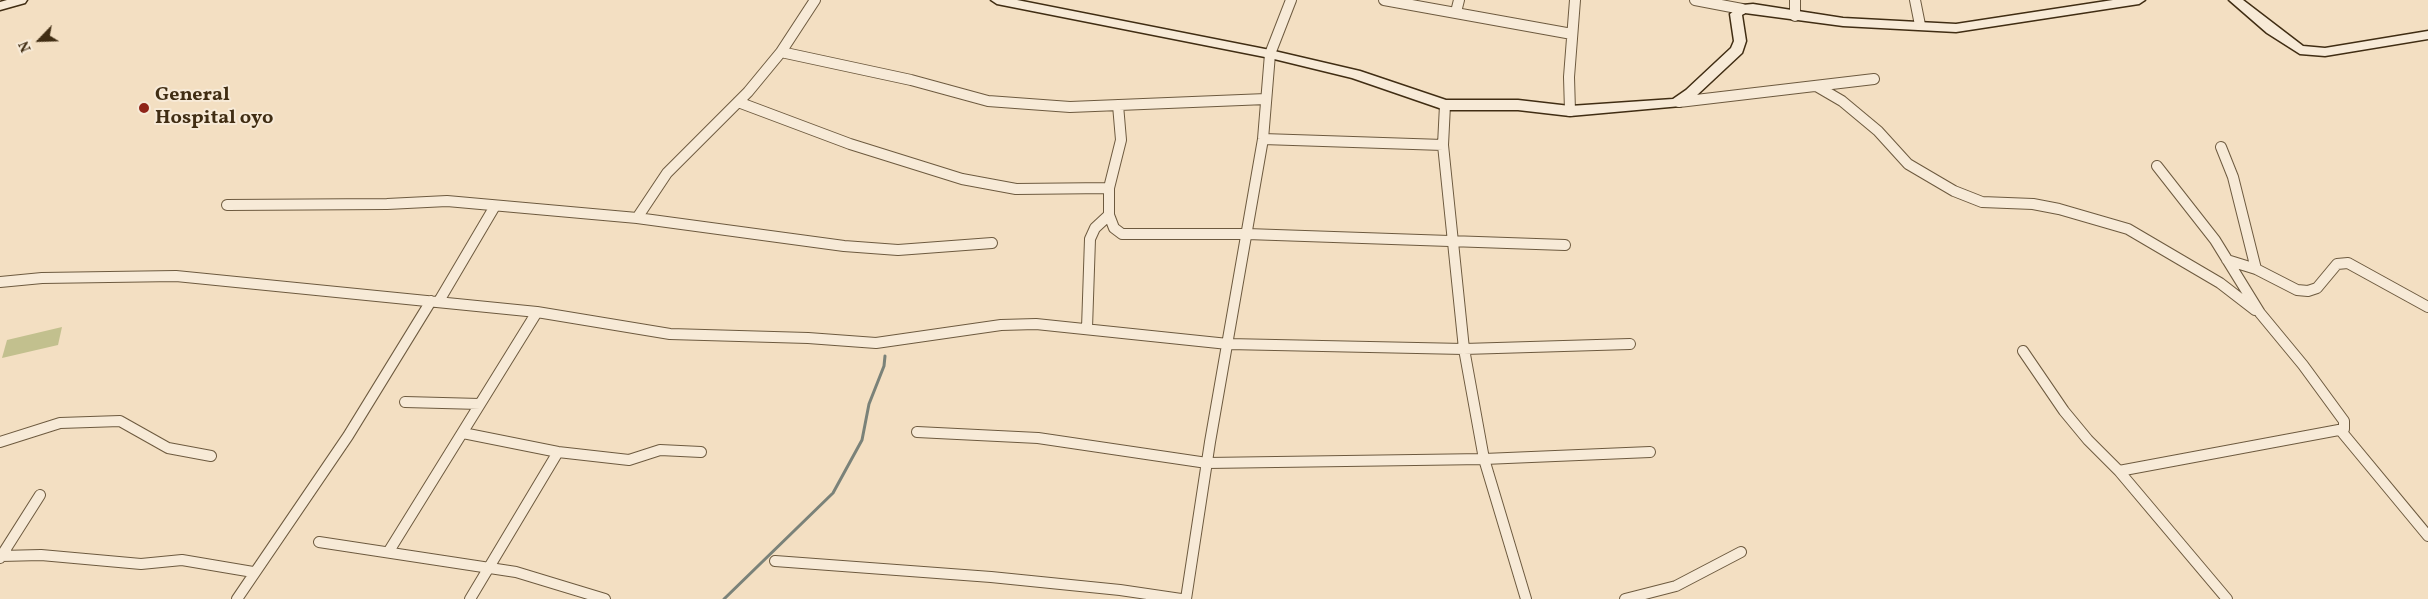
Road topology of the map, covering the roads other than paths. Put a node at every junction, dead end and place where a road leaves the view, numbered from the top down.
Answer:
1 (21, 0) edge
2 (815, 0) edge
3 (997, 0) edge
4 (1291, 0) edge
5 (1384, 0) edge
6 (1459, 0) edge
7 (1575, 0) edge
8 (1695, 0) edge
9 (1795, 0) edge
10 (1915, 0) edge
11 (2139, 0) edge
12 (2235, 0) edge
13 (1016, 1) edge
14 (0, 6) edge
15 (1742, 9) junction
16 (1456, 12) junction
17 (1795, 16) junction
18 (1920, 25) junction
19 (1572, 34) junction
20 (2428, 35) edge
21 (781, 52) junction
22 (1270, 54) junction
23 (1874, 79) dead end
24 (1818, 87) junction
25 (1266, 99) junction
26 (738, 102) junction
27 (1676, 102) junction
28 (1118, 105) junction
29 (1445, 105) junction
30 (1570, 111) junction
31 (1263, 139) junction
32 (1443, 145) junction
33 (2221, 147) dead end
34 (2157, 166) dead end
35 (1109, 188) junction
36 (227, 204) dead end
37 (495, 206) junction
38 (1109, 215) junction
39 (637, 218) junction
40 (1247, 234) junction
41 (992, 243) dead end
42 (1452, 243) junction
43 (1565, 245) dead end
44 (2227, 260) junction
45 (2256, 269) junction
46 (0, 282) edge
47 (435, 301) junction
48 (2428, 307) edge
49 (537, 312) junction
50 (2260, 313) junction
51 (1087, 328) junction
52 (1228, 344) junction
53 (1630, 344) dead end
54 (1464, 350) junction
55 (2022, 351) dead end
56 (405, 402) dead end
57 (480, 404) junction
58 (2341, 431) junction
59 (917, 432) dead end
60 (463, 433) junction
61 (0, 442) edge
62 (558, 452) junction
63 (700, 452) dead end
64 (1650, 452) dead end
65 (211, 456) dead end
66 (1484, 459) junction
67 (1207, 463) junction
68 (2119, 471) junction
69 (40, 495) dead end
70 (2428, 536) edge
71 (319, 542) dead end
72 (389, 551) junction
73 (1740, 552) dead end
74 (1, 557) edge
75 (775, 561) dead end
76 (488, 569) junction
77 (253, 572) junction
78 (237, 599) edge
79 (470, 599) edge
80 (605, 599) edge
81 (1181, 599) edge
82 (1186, 599) edge
83 (1526, 599) edge
84 (1625, 599) edge
85 (2227, 599) edge

1 - 14 street
2 - 21 street
3 - 13 street
4 - 22 street
5 - 16 street
6 - 16 street
7 - 19 street
8 - 15 street
9 - 17 street
10 - 18 street
11 - 18 street
12 - 20 street
13 - 22 street
15 - 17 street
15 - 27 street
16 - 19 street
17 - 18 street
19 - 30 street
21 - 26 street
21 - 28 street
22 - 25 street
22 - 29 street
23 - 24 street
24 - 27 street
24 - 50 street
25 - 28 street
25 - 31 street
26 - 35 street
26 - 39 street
27 - 30 street
28 - 35 street
29 - 30 street
29 - 32 street
31 - 32 street
31 - 40 street
32 - 42 street
33 - 45 street
34 - 44 street
35 - 38 street
36 - 37 street
37 - 39 street
37 - 47 street
38 - 40 street
38 - 51 street
39 - 41 street
40 - 42 street
40 - 52 street
42 - 43 street
42 - 54 street
44 - 45 street
44 - 50 street
45 - 48 street
46 - 47 street
47 - 49 street
47 - 77 street
49 - 51 street
49 - 57 street
50 - 58 street
51 - 52 street
52 - 54 street
52 - 67 street
53 - 54 street
54 - 66 street
55 - 68 street
56 - 57 street
57 - 60 street
58 - 68 street
58 - 70 street
59 - 67 street
60 - 62 street
60 - 72 street
61 - 65 street
62 - 63 street
62 - 76 street
64 - 66 street
66 - 67 street
66 - 83 street
67 - 82 street
68 - 85 street
69 - 74 street
71 - 72 street
72 - 76 street
73 - 84 street
74 - 77 street
75 - 81 street
76 - 79 street
76 - 80 street
77 - 78 street

